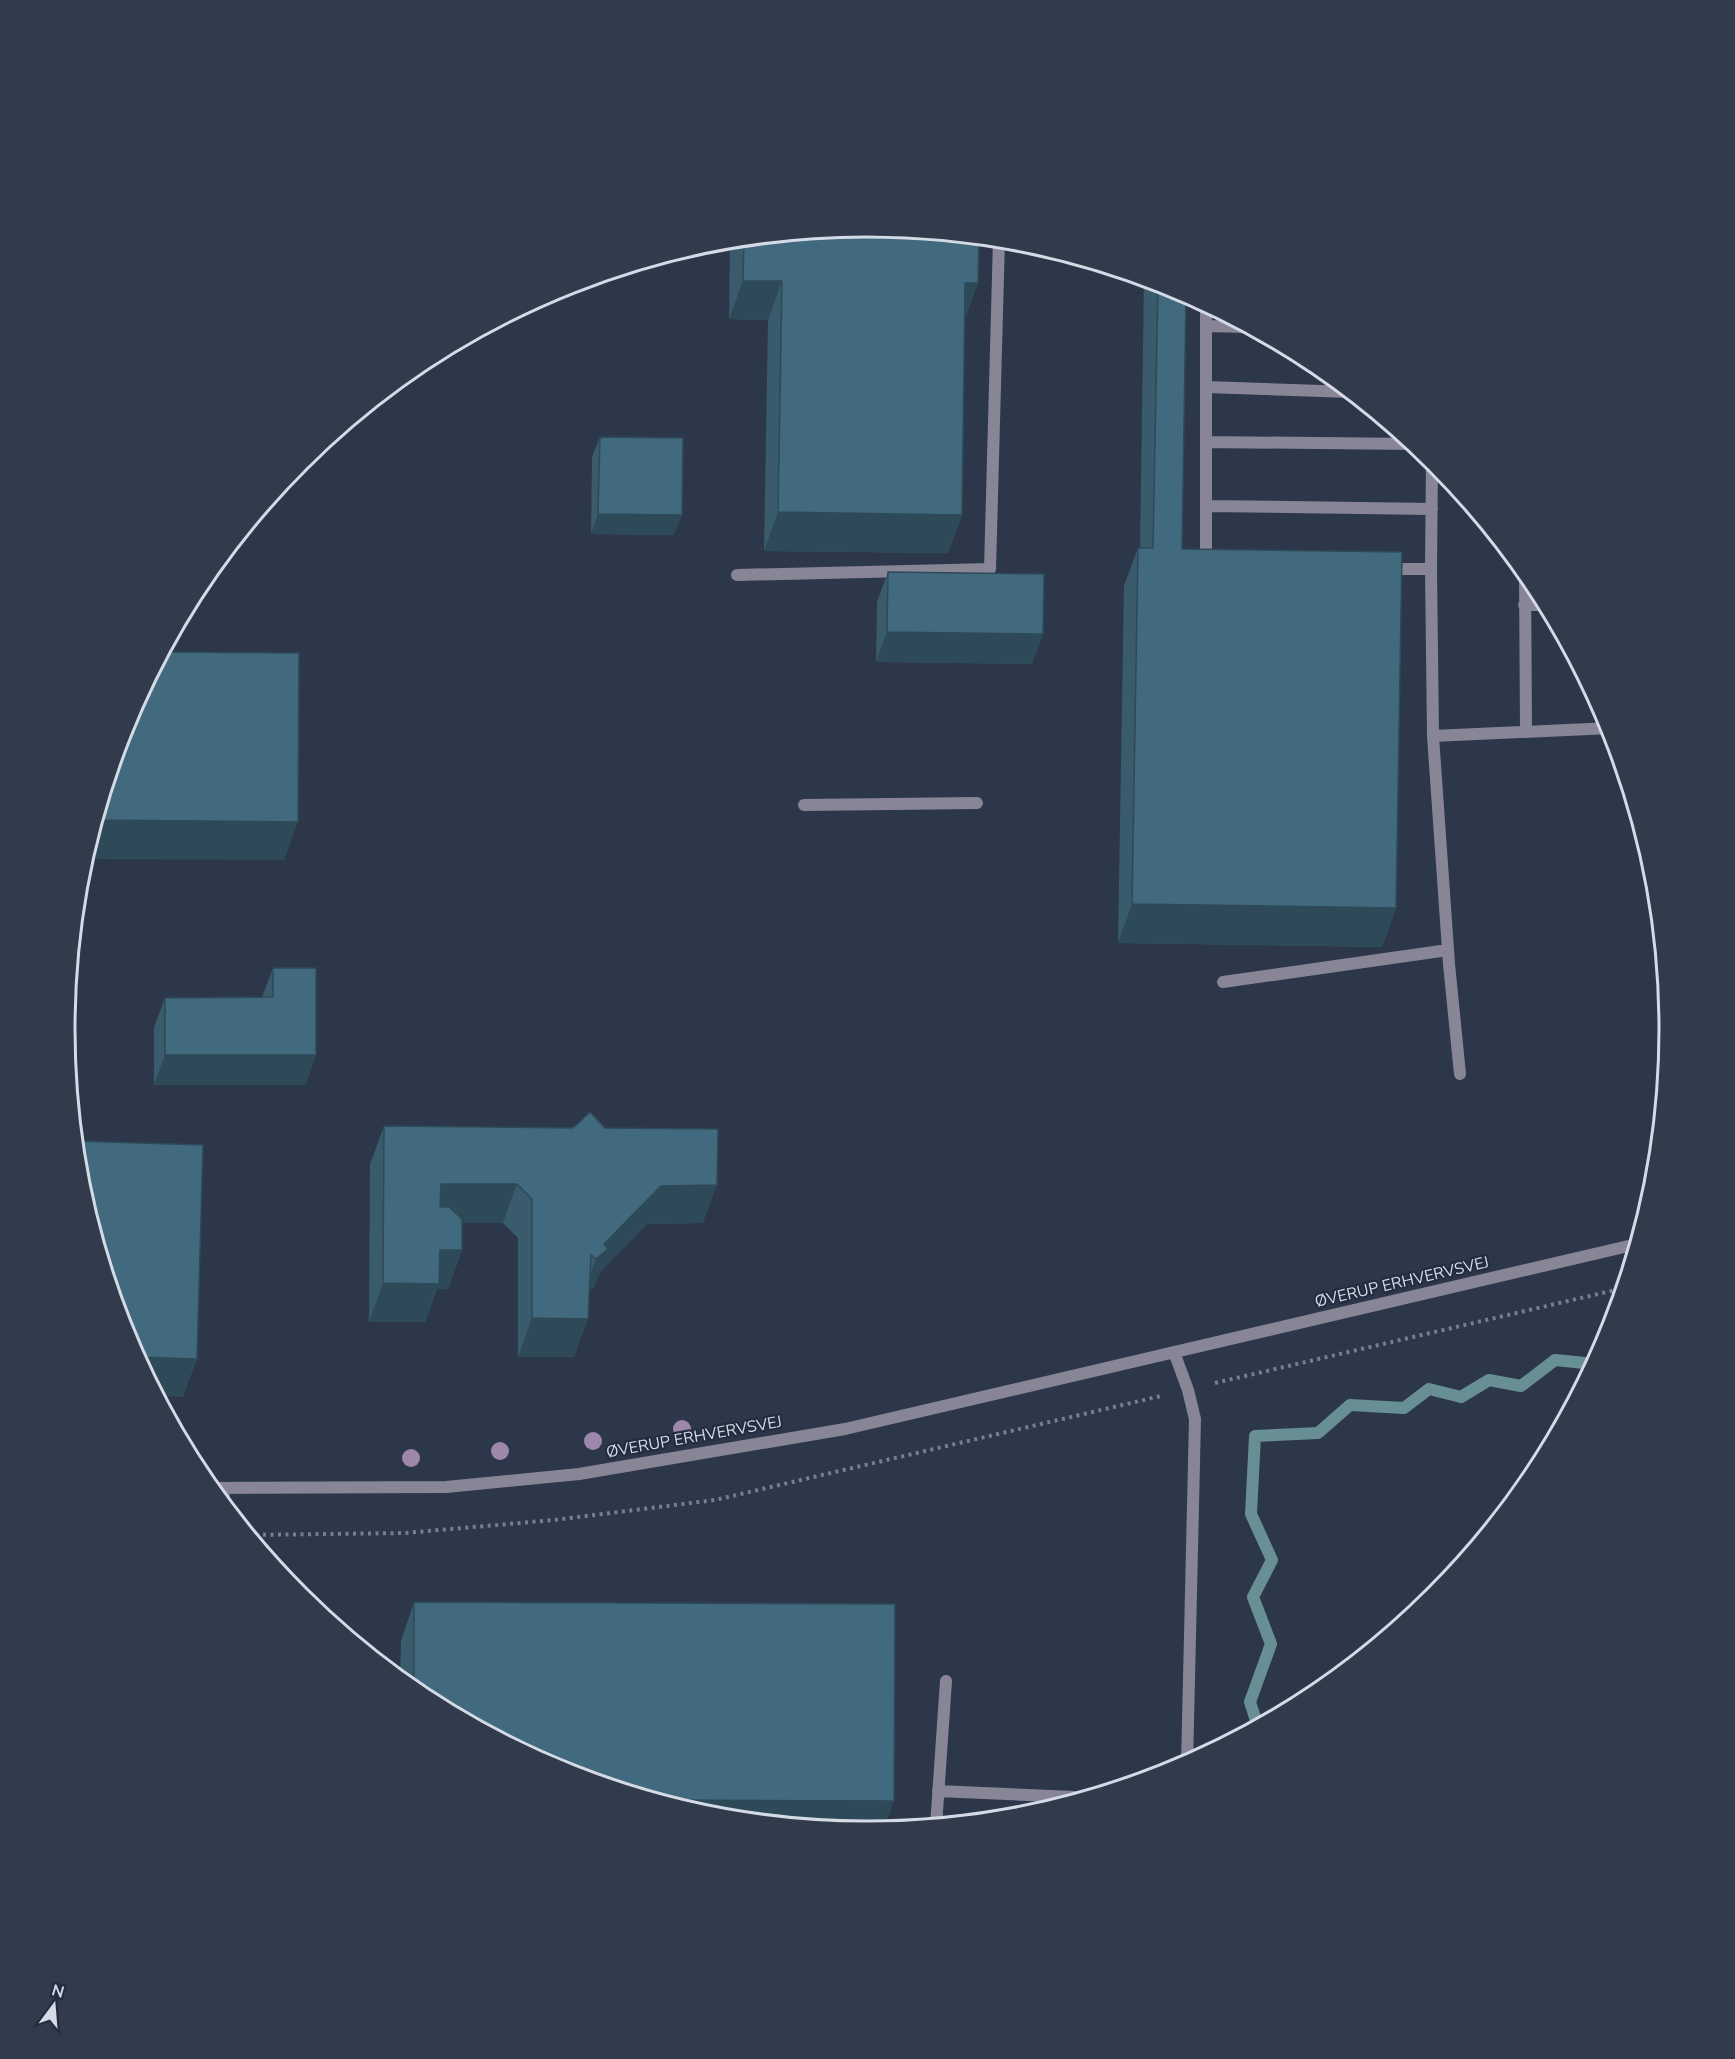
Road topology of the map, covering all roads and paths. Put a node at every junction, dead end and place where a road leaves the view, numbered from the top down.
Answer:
1 (999, 248) edge
2 (1206, 313) edge
3 (1206, 326) junction
4 (1233, 327) edge
5 (1206, 387) junction
6 (1337, 392) edge
7 (1206, 442) junction
8 (1401, 444) edge
9 (1432, 473) edge
10 (1206, 507) junction
11 (1432, 509) junction
12 (1218, 567) edge
13 (1372, 569) edge
14 (1431, 569) junction
15 (737, 575) dead end
16 (1525, 587) edge
17 (1524, 605) junction
18 (1536, 605) edge
19 (1601, 728) edge
20 (1526, 730) junction
21 (1433, 736) junction
22 (977, 803) dead end
23 (804, 805) dead end
24 (1448, 950) junction
25 (1223, 982) dead end
26 (1460, 1074) dead end
27 (1630, 1246) edge
28 (1174, 1352) junction
29 (224, 1488) edge
30 (946, 1681) dead end
31 (1187, 1754) edge
32 (938, 1791) junction
33 (1066, 1797) edge
34 (936, 1818) edge

1 - 15 street
2 - 3 street
3 - 4 street
3 - 5 street
5 - 6 street
5 - 7 street
7 - 8 street
7 - 10 street
9 - 11 street
10 - 11 street
10 - 12 street
11 - 14 street
13 - 14 street
14 - 21 street
16 - 17 street
17 - 18 street
17 - 20 street
19 - 20 street
20 - 21 street
21 - 24 street
22 - 23 street
24 - 25 street
24 - 26 street
27 - 28 street, ØVERUP ERHVERVSVEJ
28 - 29 street, ØVERUP ERHVERVSVEJ
28 - 31 street
30 - 32 street
32 - 33 street
32 - 34 street

